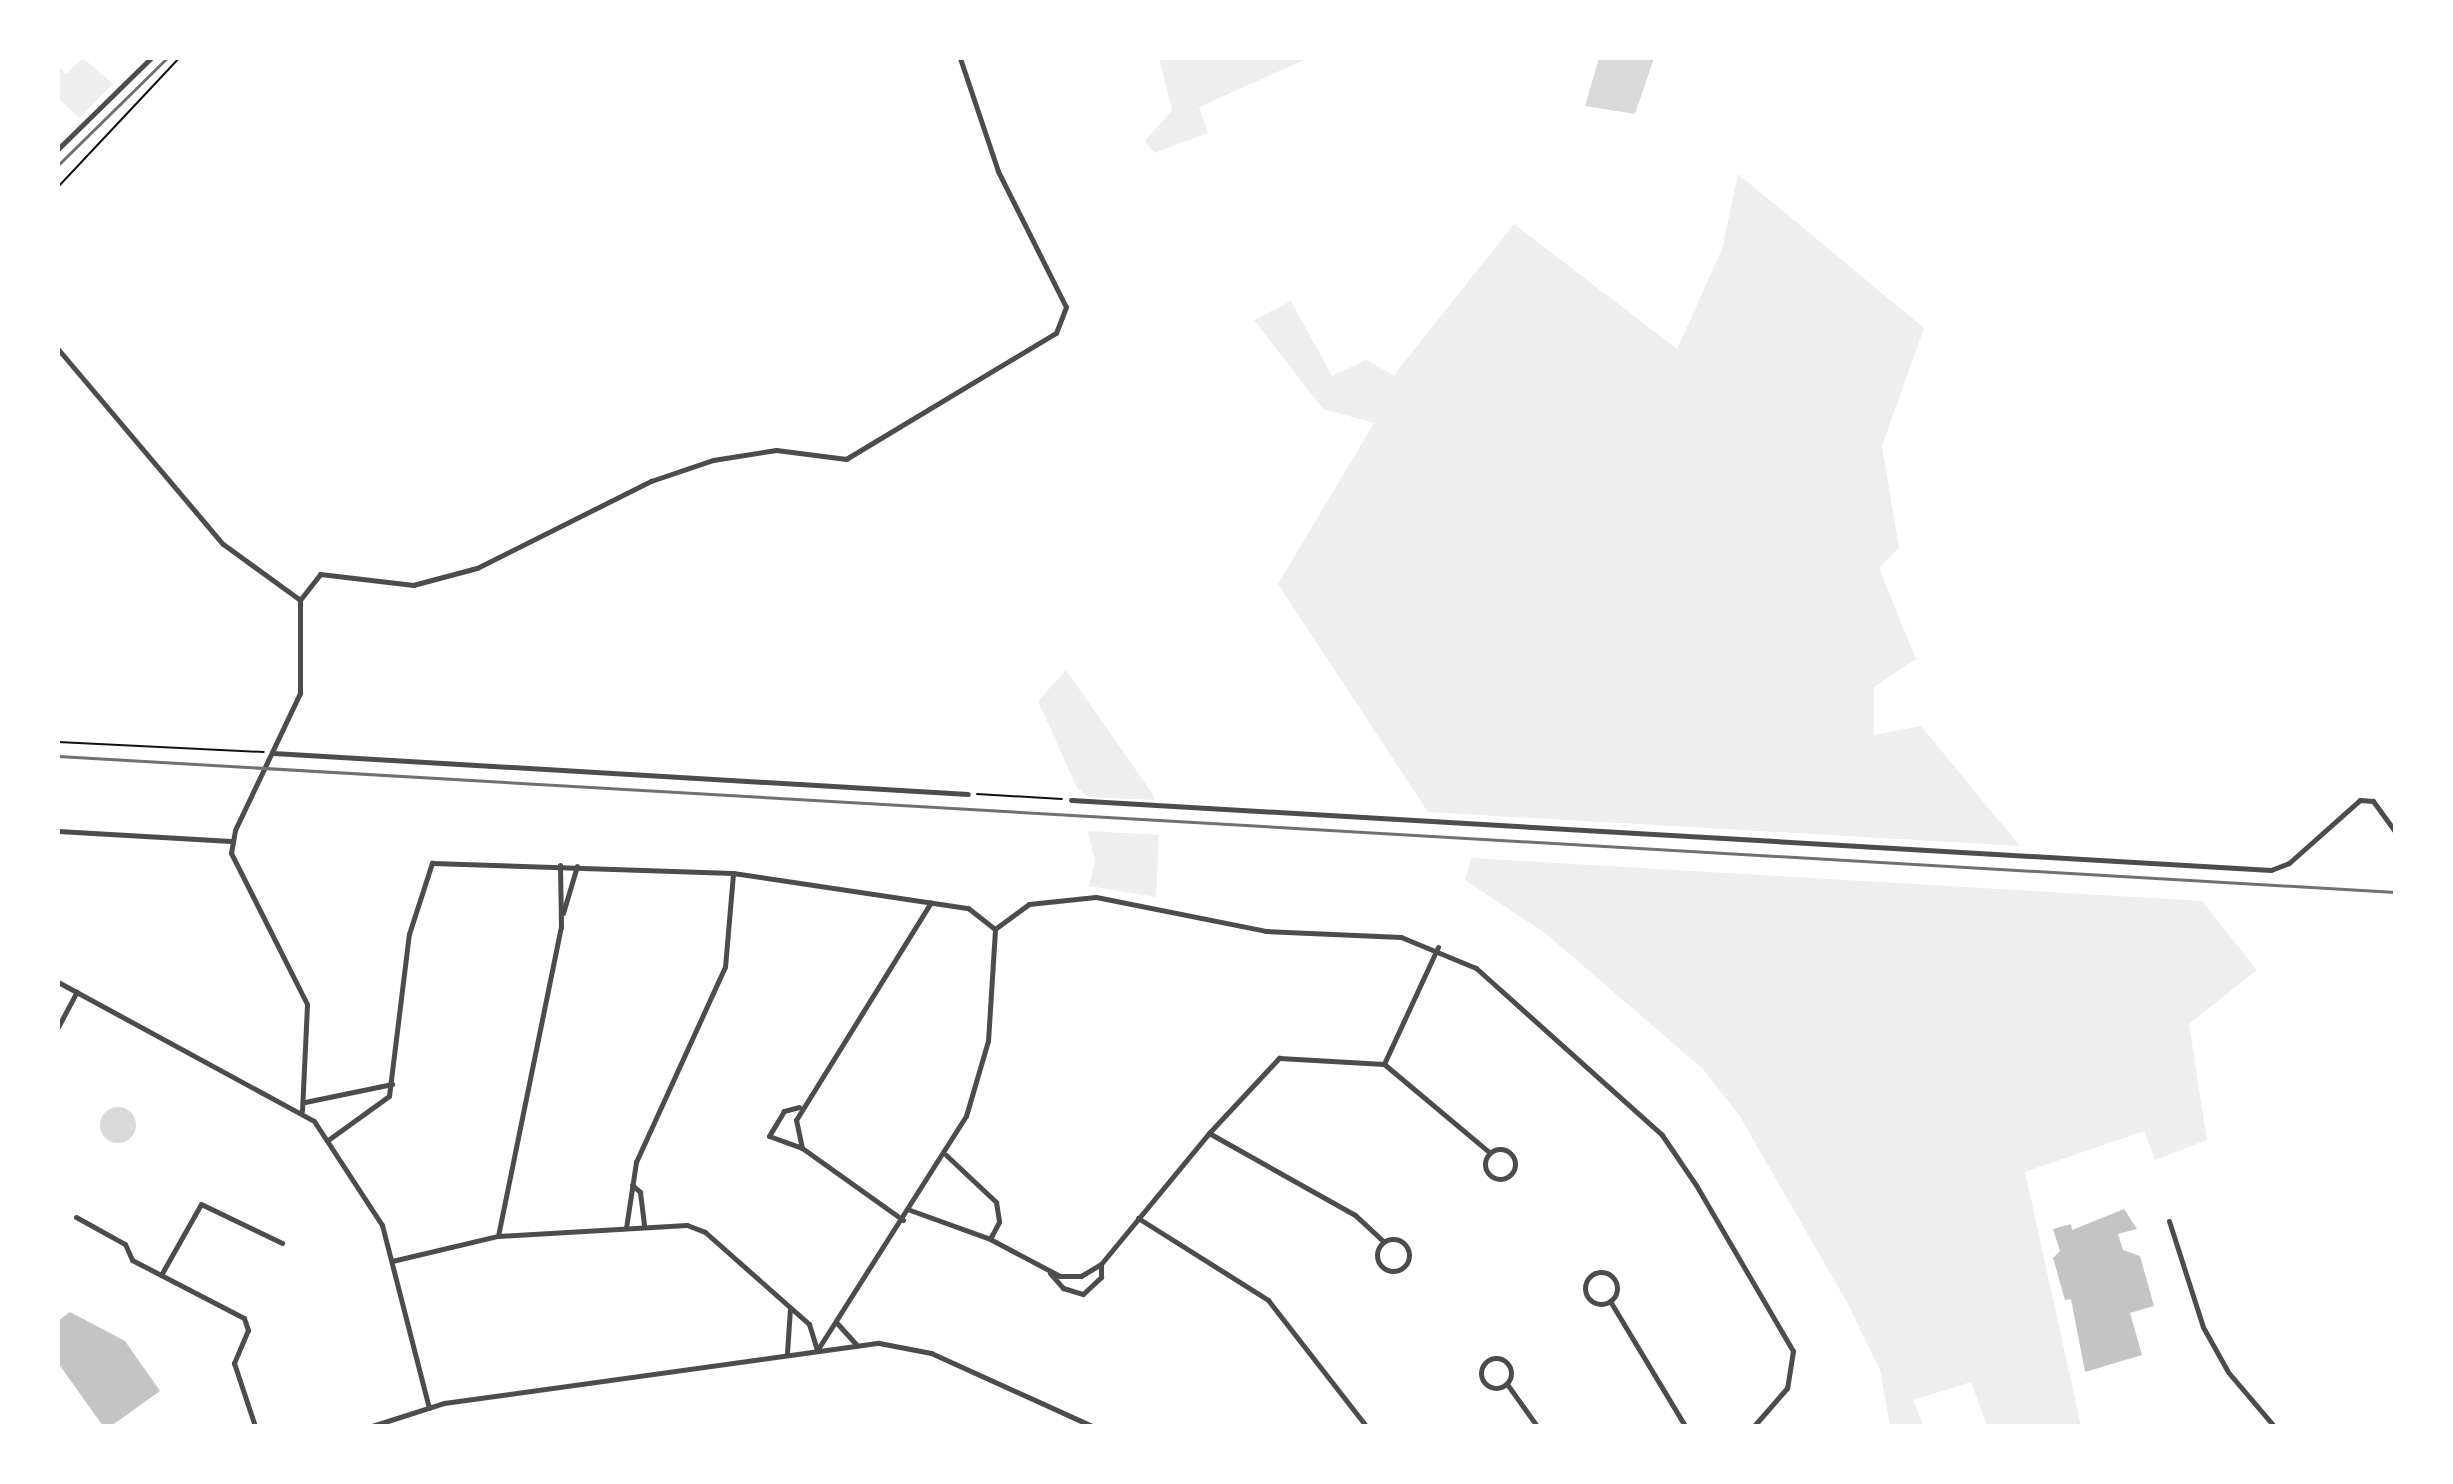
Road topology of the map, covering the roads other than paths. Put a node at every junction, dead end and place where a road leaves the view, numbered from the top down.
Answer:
1 (151, 58) edge
2 (960, 58) edge
3 (58, 149) edge
4 (58, 349) edge
5 (300, 600) junction
6 (273, 753) junction
7 (968, 794) road end
8 (1071, 800) road end
9 (58, 831) edge
10 (2395, 831) edge
11 (231, 841) junction
12 (560, 865) junction
13 (577, 866) junction
14 (733, 873) junction
15 (931, 902) junction
16 (563, 914) junction
17 (995, 929) junction
18 (1438, 947) junction
19 (58, 982) edge
20 (77, 992) junction
21 (58, 1027) edge
22 (1384, 1064) junction
23 (393, 1084) junction
24 (304, 1102) junction
25 (800, 1107) junction
26 (302, 1111) junction
27 (1209, 1133) junction
28 (328, 1140) junction
29 (802, 1148) junction
30 (1490, 1153) junction
31 (946, 1155) junction
32 (632, 1185) junction
33 (910, 1210) junction
34 (76, 1217) dead end
35 (1138, 1218) junction
36 (903, 1220) junction
37 (2169, 1221) dead end
38 (644, 1227) junction
39 (626, 1228) junction
40 (498, 1236) junction
41 (990, 1239) junction
42 (1383, 1241) junction
43 (282, 1243) dead end
44 (392, 1261) junction
45 (1101, 1264) junction
46 (1049, 1272) junction
47 (161, 1275) junction
48 (1610, 1301) junction
49 (790, 1307) junction
50 (836, 1322) junction
51 (856, 1345) junction
52 (817, 1350) junction
53 (787, 1354) junction
54 (1507, 1384) junction
55 (429, 1408) junction
56 (255, 1426) edge
57 (372, 1426) edge
58 (1092, 1426) edge
59 (1366, 1426) edge
60 (1537, 1426) edge
61 (1685, 1426) edge
62 (1754, 1426) edge
63 (2274, 1426) edge

1 - 3 street
2 - 5 street
4 - 5 street
5 - 6 street
6 - 7 street
6 - 11 street
8 - 10 street
9 - 11 street
11 - 24 street
12 - 13 street
12 - 16 street
12 - 23 street
13 - 14 street
13 - 16 street
14 - 15 street
14 - 32 street
15 - 17 street
15 - 25 street
16 - 40 street
17 - 18 street
17 - 31 street
18 - 22 street
18 - 62 street
19 - 20 street
20 - 21 street
20 - 26 street
22 - 27 street
22 - 30 street
23 - 24 street
23 - 28 street
24 - 26 street
25 - 29 street
25 - 29 street
26 - 28 street
27 - 35 street
27 - 42 street
28 - 44 street
29 - 36 street
30 - 30 street
31 - 33 street
31 - 41 street
32 - 38 street
32 - 39 street
33 - 36 street
33 - 41 street
34 - 47 street
35 - 45 street
35 - 59 street
36 - 50 street
37 - 63 street
38 - 39 street
38 - 49 street
39 - 40 street
40 - 44 street
41 - 46 street
42 - 42 street
43 - 47 street
44 - 55 street
45 - 46 street
45 - 46 street
47 - 56 street
48 - 48 street
48 - 61 street
49 - 52 street
49 - 53 street
50 - 51 street
50 - 52 street
51 - 52 street
51 - 58 street
52 - 53 street
53 - 55 street
54 - 54 street
54 - 60 street
55 - 57 street

